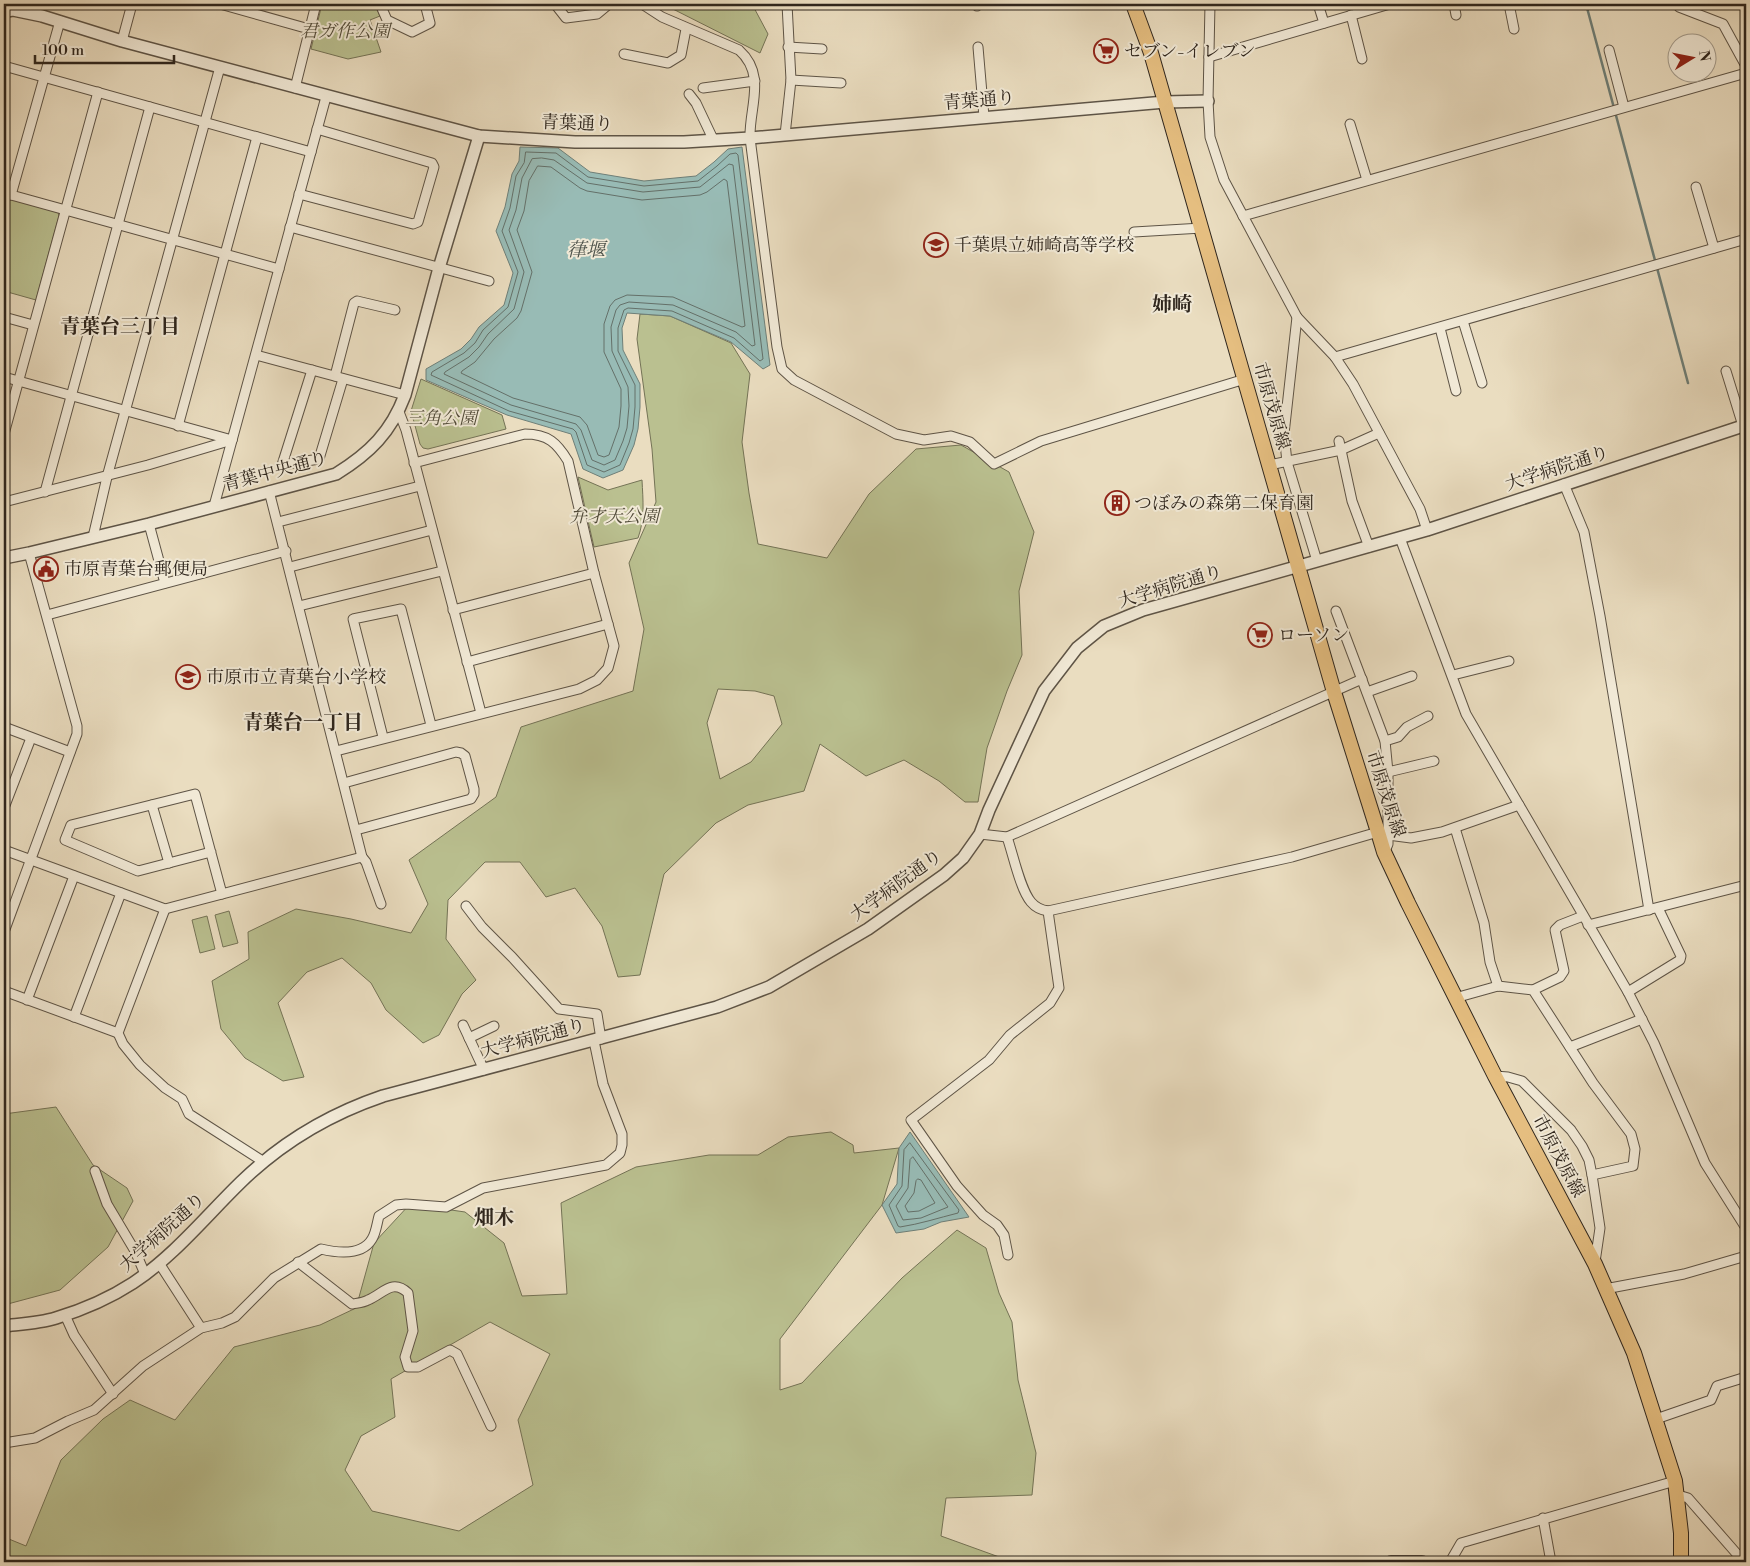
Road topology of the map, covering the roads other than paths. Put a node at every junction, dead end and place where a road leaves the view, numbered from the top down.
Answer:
1 (132, 4) edge
2 (220, 4) edge
3 (316, 4) edge
4 (380, 4) edge
5 (425, 4) edge
6 (555, 4) edge
7 (609, 4) edge
8 (642, 4) edge
9 (787, 4) edge
10 (1133, 4) edge
11 (1210, 4) edge
12 (1318, 4) edge
13 (1390, 4) edge
14 (1454, 4) edge
15 (1509, 4) edge
16 (1680, 6) dead end
17 (4, 12) edge
18 (1351, 15) junction
19 (1456, 15) dead end
20 (60, 21) junction
21 (1324, 23) junction
22 (309, 29) junction
23 (686, 29) junction
24 (1514, 29) dead end
25 (122, 41) junction
26 (788, 47) junction
27 (978, 47) dead end
28 (822, 49) dead end
29 (1609, 50) dead end
30 (624, 54) dead end
31 (1209, 57) junction
32 (1362, 59) dead end
33 (4, 66) edge
34 (1746, 66) edge
35 (220, 67) junction
36 (1746, 73) edge
37 (44, 77) junction
38 (791, 80) junction
39 (755, 82) junction
40 (841, 83) dead end
41 (295, 88) junction
42 (703, 88) dead end
43 (98, 92) junction
44 (689, 94) dead end
45 (326, 97) junction
46 (1208, 101) junction
47 (1165, 102) junction
48 (150, 107) junction
49 (1624, 107) junction
50 (984, 117) junction
51 (205, 122) junction
52 (1350, 124) dead end
53 (317, 129) junction
54 (785, 135) junction
55 (479, 136) junction
56 (257, 137) junction
57 (750, 138) junction
58 (713, 139) junction
59 (311, 152) junction
60 (1367, 180) junction
61 (1696, 187) dead end
62 (7, 194) edge
63 (300, 194) junction
64 (65, 210) junction
65 (1243, 216) junction
66 (118, 224) junction
67 (290, 227) junction
68 (1202, 228) junction
69 (1134, 232) dead end
70 (1746, 239) edge
71 (174, 240) junction
72 (1714, 248) junction
73 (224, 253) junction
74 (279, 268) junction
75 (440, 268) junction
76 (489, 281) dead end
77 (395, 310) dead end
78 (4, 317) edge
79 (1297, 317) junction
80 (1463, 321) junction
81 (34, 325) junction
82 (1440, 328) junction
83 (256, 355) junction
84 (1335, 357) junction
85 (312, 370) junction
86 (1726, 371) dead end
87 (4, 377) edge
88 (339, 378) junction
89 (1245, 379) junction
90 (18, 381) junction
91 (1482, 383) dead end
92 (1456, 391) dead end
93 (405, 394) junction
94 (71, 396) junction
95 (125, 411) junction
96 (398, 412) junction
97 (1745, 425) edge
98 (178, 426) junction
99 (1379, 433) junction
100 (4, 434) edge
101 (232, 440) junction
102 (1340, 446) junction
103 (1287, 462) junction
104 (414, 463) junction
105 (1269, 465) junction
106 (107, 477) junction
107 (1564, 484) junction
108 (420, 486) junction
109 (269, 491) junction
110 (45, 492) junction
111 (4, 502) edge
112 (214, 506) junction
113 (278, 522) junction
114 (148, 524) junction
115 (432, 530) junction
116 (1427, 530) junction
117 (93, 537) junction
118 (1400, 538) junction
119 (1369, 547) junction
120 (286, 551) junction
121 (29, 553) junction
122 (4, 558) edge
123 (1318, 561) junction
124 (1298, 566) junction
125 (290, 567) junction
126 (442, 570) junction
127 (594, 573) junction
128 (165, 583) junction
129 (299, 606) junction
130 (453, 610) junction
131 (1336, 611) dead end
132 (47, 614) junction
133 (608, 624) junction
134 (1509, 661) dead end
135 (467, 662) junction
136 (1453, 675) junction
137 (1412, 676) dead end
138 (1362, 679) junction
139 (1334, 692) junction
140 (1368, 692) junction
141 (481, 713) junction
142 (1428, 716) dead end
143 (431, 725) junction
144 (4, 727) edge
145 (31, 738) junction
146 (384, 738) junction
147 (1385, 741) junction
148 (336, 751) junction
149 (70, 752) junction
150 (1434, 761) dead end
151 (1388, 772) junction
152 (344, 783) junction
153 (152, 805) junction
154 (1519, 805) junction
155 (4, 808) edge
156 (1455, 828) junction
157 (356, 830) junction
158 (980, 834) junction
159 (1383, 834) junction
160 (1007, 837) junction
161 (4, 850) edge
162 (211, 852) junction
163 (362, 857) junction
164 (31, 860) junction
165 (168, 863) junction
166 (74, 876) junction
167 (1746, 885) edge
168 (121, 893) junction
169 (222, 894) junction
170 (380, 904) dead end
171 (466, 906) dead end
172 (165, 909) junction
173 (1654, 909) junction
174 (1048, 911) junction
175 (1583, 916) junction
176 (1588, 925) junction
177 (4, 932) edge
178 (1498, 986) junction
179 (1533, 990) junction
180 (4, 991) edge
181 (1628, 992) junction
182 (1456, 998) junction
183 (28, 1000) junction
184 (74, 1017) junction
185 (1642, 1019) junction
186 (463, 1025) dead end
187 (494, 1026) dead end
188 (118, 1033) junction
189 (469, 1038) junction
190 (597, 1040) junction
191 (1570, 1047) junction
192 (484, 1070) junction
193 (1495, 1076) junction
194 (264, 1162) junction
195 (95, 1171) dead end
196 (1592, 1175) junction
197 (1746, 1228) edge
198 (1008, 1255) dead end
199 (1746, 1256) edge
200 (298, 1262) junction
201 (159, 1263) junction
202 (1594, 1264) junction
203 (145, 1274) junction
204 (1605, 1289) junction
205 (65, 1315) junction
206 (4, 1326) edge
207 (201, 1328) junction
208 (1746, 1378) edge
209 (113, 1394) junction
210 (1656, 1419) junction
211 (491, 1426) dead end
212 (4, 1443) edge
213 (1675, 1481) junction
214 (1678, 1495) junction
215 (1543, 1518) junction
216 (1744, 1560) edge
217 (1391, 1562) edge
218 (1422, 1562) edge
219 (1450, 1562) edge
220 (1552, 1562) edge
221 (1681, 1562) edge

1 - 25 street
2 - 22 street
3 - 22 street
4 - 5 street
6 - 7 street
8 - 23 street
9 - 26 street
10 - 47 main road, 市原茂原線
11 - 31 street
12 - 21 street
13 - 18 street
14 - 19 street
15 - 24 street
16 - 34 street
17 - 20 street, 青葉通り
18 - 21 street
18 - 32 street
20 - 25 street, 青葉通り
20 - 37 street
21 - 31 street
22 - 41 street
23 - 30 street
23 - 39 street
25 - 35 street, 青葉通り
26 - 28 street
26 - 38 street
27 - 50 street
29 - 49 street
31 - 46 street
33 - 37 street
35 - 41 street, 青葉通り
35 - 51 street
36 - 49 street
37 - 43 street
37 - 62 street
38 - 40 street
38 - 54 street
39 - 42 street
39 - 57 street
41 - 45 street, 青葉通り
43 - 48 street
43 - 64 street
44 - 58 street
45 - 53 street
45 - 55 street, 青葉通り
46 - 47 street, 青葉通り
46 - 65 street
47 - 50 street, 青葉通り
47 - 68 main road, 市原茂原線
48 - 51 street
48 - 66 street
49 - 60 street
50 - 54 street, 青葉通り
51 - 56 street
51 - 71 street
52 - 60 street
53 - 59 street
53 - 63 street
54 - 57 street, 青葉通り
55 - 58 street, 青葉通り
55 - 75 street, 青葉中央通り
56 - 59 street
56 - 73 street
57 - 58 street, 青葉通り
57 - 89 street
59 - 63 street
60 - 65 street
61 - 72 street
62 - 64 street
63 - 67 street
64 - 66 street
64 - 81 street
65 - 79 street
66 - 71 street
66 - 94 street
67 - 74 street
67 - 75 street
68 - 69 street
68 - 89 main road, 市原茂原線
70 - 72 street
71 - 73 street
71 - 95 street
72 - 80 street
73 - 74 street
73 - 98 street
74 - 83 street
75 - 76 street
75 - 93 street, 青葉中央通り
77 - 88 street
78 - 81 street
79 - 84 street
79 - 103 street
80 - 82 street
80 - 91 street
81 - 90 street
82 - 84 street
82 - 92 street
83 - 85 street
83 - 101 street
84 - 99 street
85 - 88 street
85 - 88 street
86 - 97 street
87 - 90 street
88 - 93 street
89 - 105 main road, 市原茂原線
90 - 94 street
90 - 100 street
93 - 96 street, 青葉中央通り
94 - 95 street
94 - 110 street
95 - 98 street
95 - 106 street
96 - 104 street
96 - 109 street, 青葉中央通り
97 - 107 street, 大学病院通り
98 - 101 street
99 - 102 street
99 - 116 street
101 - 106 street
101 - 112 street
102 - 103 street
102 - 119 street
103 - 105 street
103 - 123 street
104 - 108 street
104 - 127 street
105 - 124 main road, 市原茂原線
106 - 110 street
106 - 117 street
107 - 116 street, 大学病院通り
107 - 173 street
108 - 113 street
108 - 115 street
109 - 112 street, 青葉中央通り
109 - 113 street
110 - 111 street
112 - 114 street, 青葉中央通り
113 - 120 street
114 - 117 street, 青葉中央通り
114 - 128 street
115 - 125 street
115 - 126 street
116 - 118 street, 大学病院通り
117 - 121 street, 青葉中央通り
118 - 119 street, 大学病院通り
118 - 136 street
119 - 123 street, 大学病院通り
120 - 125 street
120 - 128 street
121 - 122 street, 青葉中央通り
121 - 132 street
123 - 124 street, 大学病院通り
124 - 139 main road, 市原茂原線
124 - 158 street, 大学病院通り
125 - 129 street
126 - 129 street
126 - 130 street
127 - 130 street
127 - 133 street
128 - 132 street
129 - 148 street
130 - 135 street
131 - 138 street
132 - 149 street
133 - 135 street
133 - 141 street
134 - 136 street
135 - 141 street
136 - 154 street
137 - 140 street
138 - 139 street
138 - 140 street
139 - 159 main road, 市原茂原線
139 - 160 street
140 - 147 street
141 - 143 street
142 - 147 street
143 - 146 street
143 - 146 street
144 - 145 street
145 - 149 street
145 - 155 street
146 - 148 street
147 - 151 street
148 - 152 street
149 - 164 street
150 - 151 street
151 - 159 street
152 - 157 street
152 - 157 street
153 - 162 street
153 - 165 street
153 - 165 street
154 - 156 street
154 - 175 street
156 - 159 street
156 - 178 street
157 - 163 street
158 - 160 street
158 - 190 street, 大学病院通り
159 - 174 street
159 - 182 main road, 市原茂原線
160 - 174 street
161 - 164 street
162 - 165 street
162 - 169 street
163 - 169 street
163 - 170 street
164 - 166 street
164 - 177 street
166 - 168 street
166 - 183 street
167 - 173 street
168 - 172 street
168 - 184 street
169 - 172 street
171 - 190 street
172 - 188 street
173 - 176 street
173 - 181 street
174 - 198 street
175 - 176 street
175 - 179 street
176 - 181 street
178 - 179 street
178 - 182 street
179 - 191 street
180 - 183 street
181 - 185 street
182 - 193 main road, 市原茂原線
183 - 184 street
184 - 188 street
185 - 191 street
185 - 197 street
186 - 189 street
187 - 189 street
188 - 194 street
189 - 192 street
190 - 192 street, 大学病院通り
190 - 200 street
191 - 196 street
192 - 194 street, 大学病院通り
193 - 196 street
193 - 202 main road, 市原茂原線
194 - 201 street, 大学病院通り
195 - 203 street
196 - 202 street
199 - 204 street
200 - 207 street
200 - 211 street
201 - 203 street, 大学病院通り
201 - 207 street
202 - 204 main road, 市原茂原線
203 - 205 street, 大学病院通り
204 - 210 main road, 市原茂原線
205 - 206 street, 大学病院通り
205 - 209 street
207 - 209 street
208 - 210 street
209 - 212 street
210 - 213 main road, 市原茂原線
213 - 214 main road, 市原茂原線
213 - 215 street
214 - 216 street
214 - 221 main road, 市原茂原線
215 - 219 street
215 - 220 street
217 - 218 street

